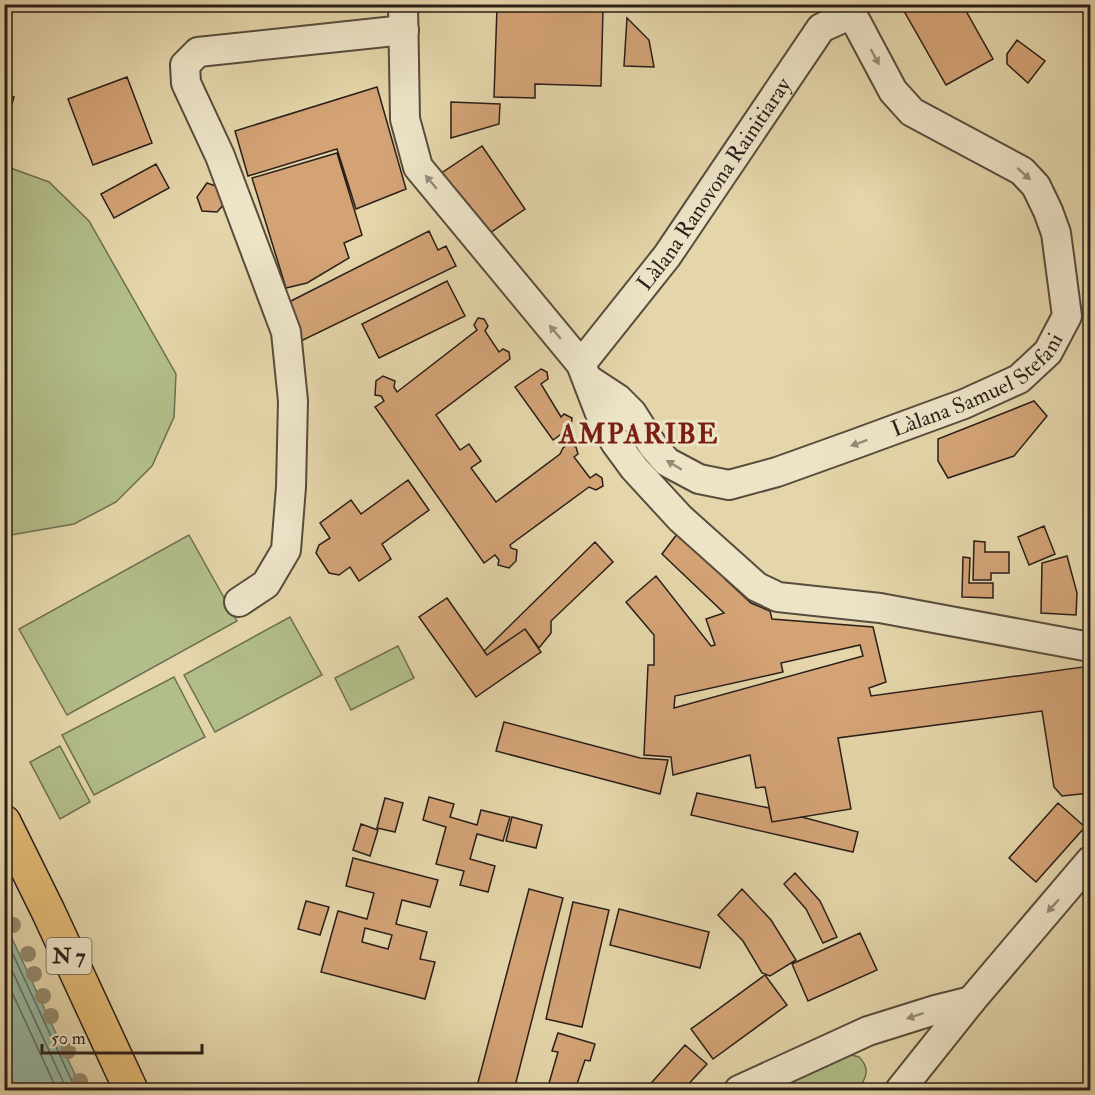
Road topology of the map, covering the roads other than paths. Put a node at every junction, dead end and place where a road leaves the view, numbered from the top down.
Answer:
1 (851, 9) edge
2 (404, 17) edge
3 (585, 372) junction
4 (239, 602) dead end
5 (1090, 647) edge
6 (4, 822) edge
7 (1090, 861) edge
8 (971, 1001) junction
9 (131, 1090) edge
10 (739, 1090) edge
11 (900, 1090) edge

1 - 3 street, Làlana Ranovona Rainitiaray
1 -> 3 street, Làlana Samuel Stefani
3 -> 2 street
2 - 4 street
3 - 5 street
6 - 9 main road, N 7
7 -> 8 street
8 -> 10 street
8 - 11 street

